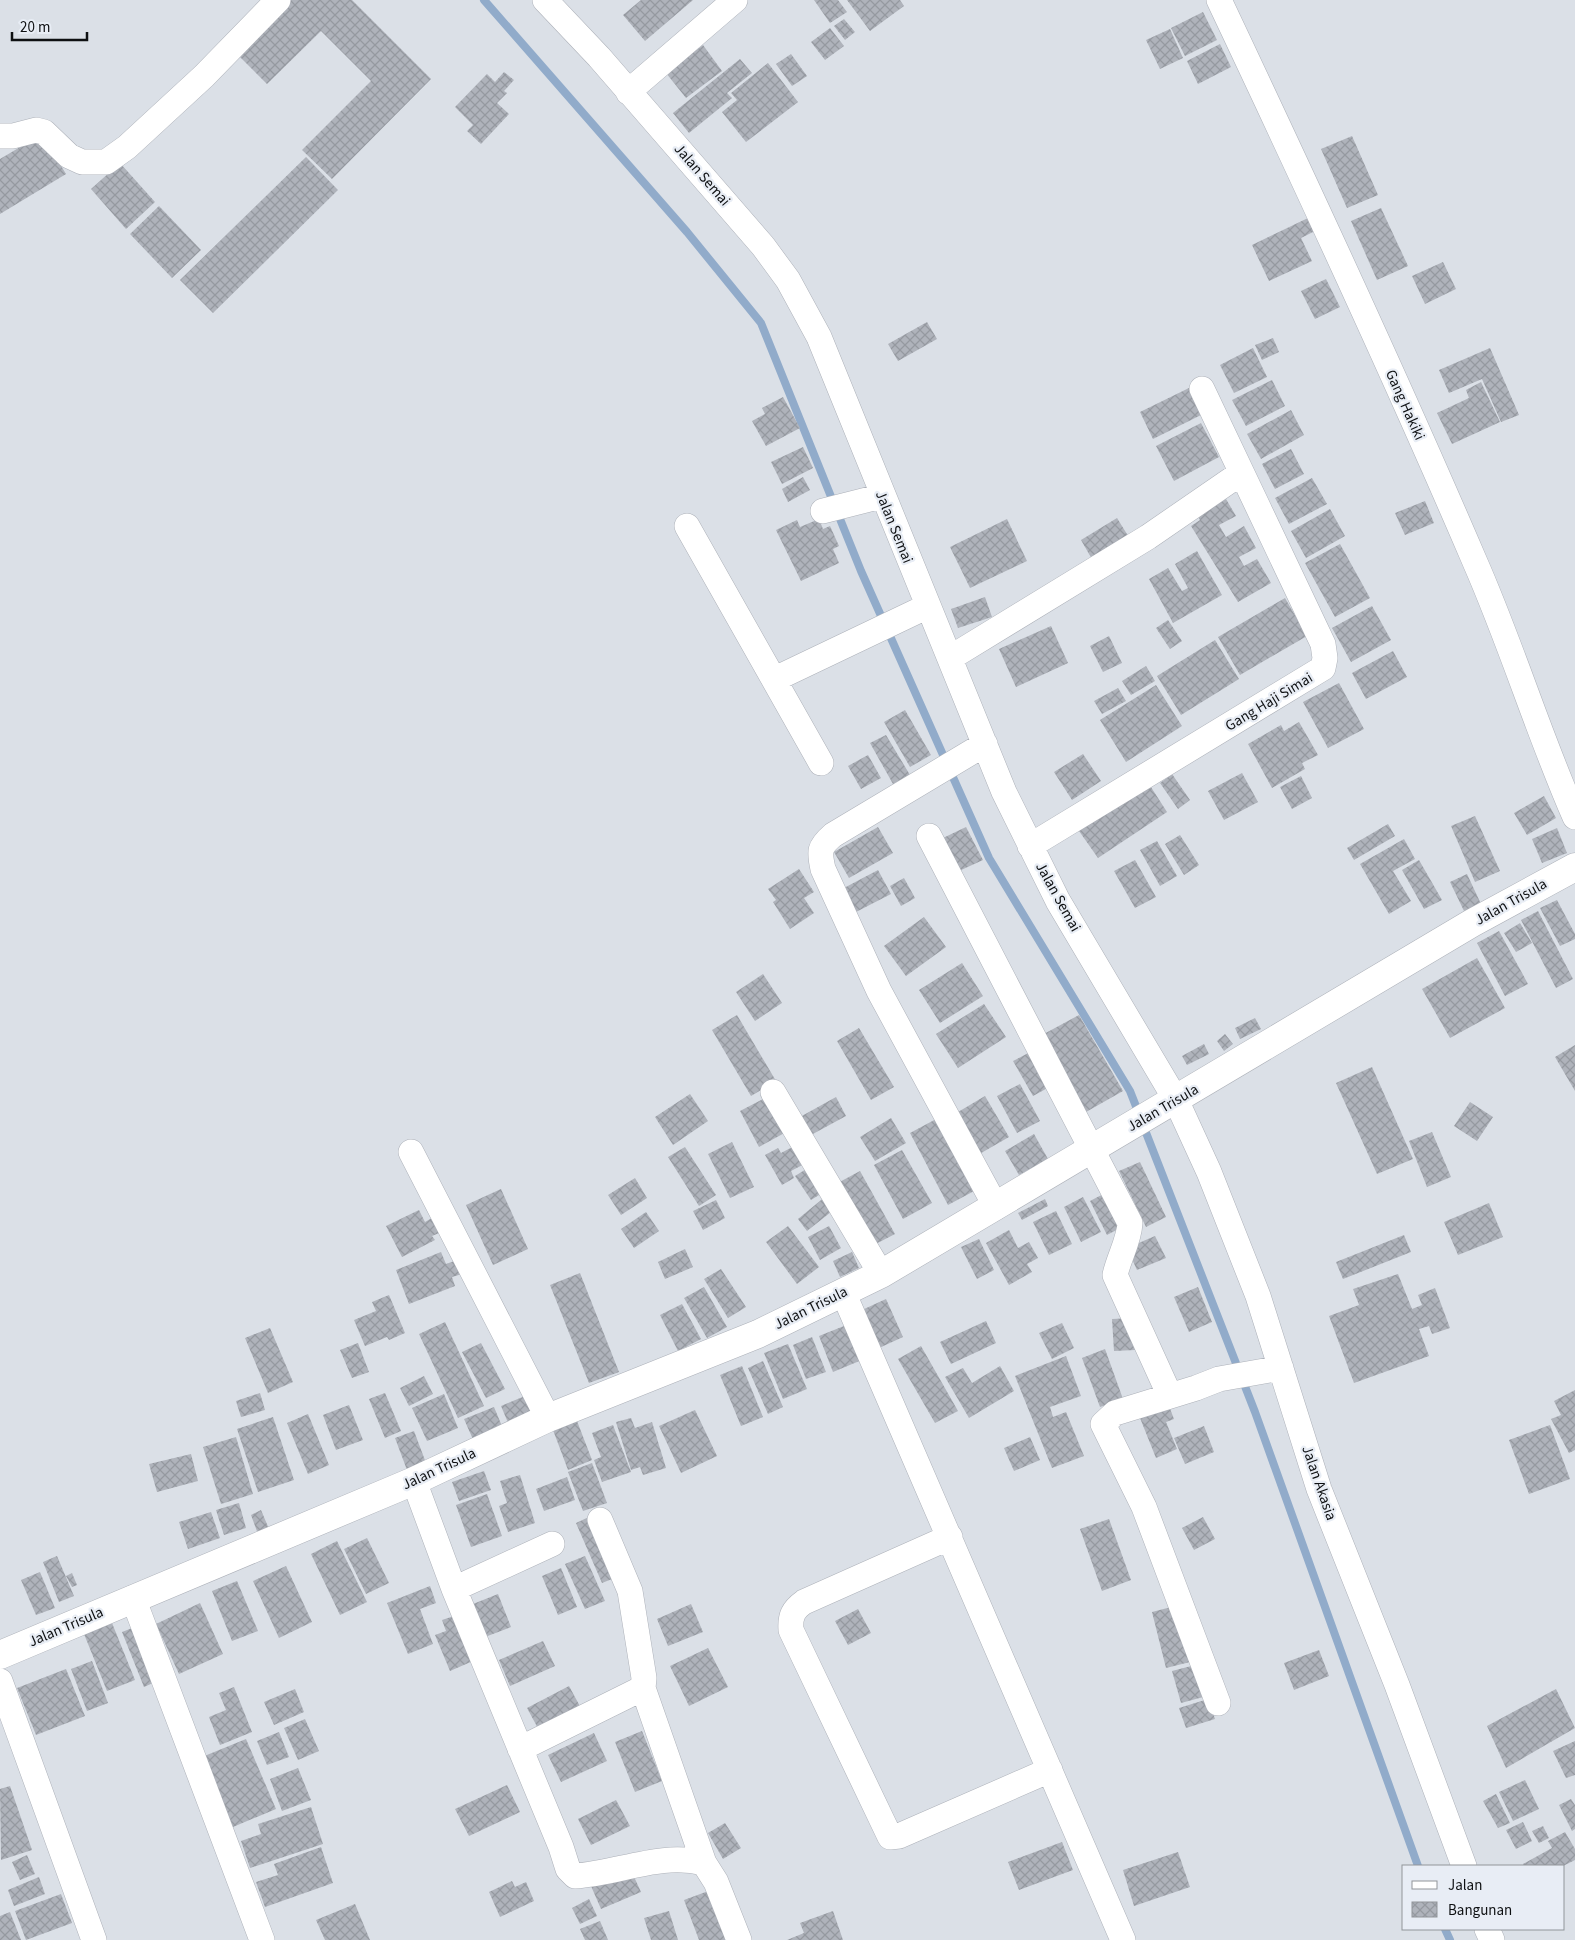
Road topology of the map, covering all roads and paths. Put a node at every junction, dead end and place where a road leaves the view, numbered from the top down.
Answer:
1 (278, 0) edge
2 (545, 0) edge
3 (735, 0) edge
4 (1219, 0) edge
5 (628, 92) junction
6 (0, 136) edge
7 (1202, 389) dead end
8 (1241, 473) junction
9 (687, 526) dead end
10 (928, 606) junction
11 (950, 658) junction
12 (775, 678) junction
13 (977, 749) junction
14 (821, 763) dead end
15 (1575, 817) edge
16 (929, 836) dead end
17 (1030, 846) junction
18 (1575, 867) edge
19 (773, 1092) dead end
20 (1171, 1102) junction
21 (1093, 1149) junction
22 (411, 1152) dead end
23 (996, 1207) junction
24 (881, 1274) junction
25 (843, 1292) junction
26 (1278, 1368) junction
27 (1170, 1396) junction
28 (548, 1418) junction
29 (414, 1481) junction
30 (600, 1520) dead end
31 (950, 1537) junction
32 (552, 1544) dead end
33 (454, 1588) junction
34 (133, 1598) junction
35 (0, 1656) edge
36 (0, 1681) edge
37 (643, 1688) junction
38 (1218, 1703) dead end
39 (520, 1749) junction
40 (1050, 1770) junction
41 (704, 1863) junction
42 (1464, 1865) edge
43 (94, 1940) edge
44 (262, 1940) edge
45 (739, 1940) edge
46 (1123, 1940) edge

1 - 6 street
2 - 5 street, Jalan Semai
3 - 5 street
4 - 15 street, Gang Hakiki
5 - 10 street, Jalan Semai
7 - 8 street, Gang Haji Simai
8 - 11 street
8 - 17 street, Gang Haji Simai
9 - 12 street
10 - 11 street, Jalan Semai
10 - 12 street
11 - 13 street, Jalan Semai
12 - 14 street
13 - 17 street, Jalan Semai
13 - 23 street
16 - 21 street
17 - 20 street, Jalan Semai
18 - 20 street, Jalan Trisula
19 - 24 street
20 - 21 street, Jalan Trisula
20 - 26 street, Jalan Akasia
21 - 23 street, Jalan Trisula
21 - 27 street
22 - 28 street
23 - 24 street, Jalan Trisula
24 - 25 street, Jalan Trisula
25 - 28 street, Jalan Trisula
25 - 31 street
26 - 27 street
26 - 42 street, Jalan Akasia
27 - 38 street
28 - 29 street, Jalan Trisula
29 - 33 street
29 - 34 street, Jalan Trisula
30 - 37 street
31 - 40 street
31 - 40 street
32 - 33 street
33 - 39 street
34 - 35 street, Jalan Trisula
34 - 44 street
36 - 43 street
37 - 39 street
37 - 41 street
39 - 41 street
40 - 46 street
41 - 45 street

